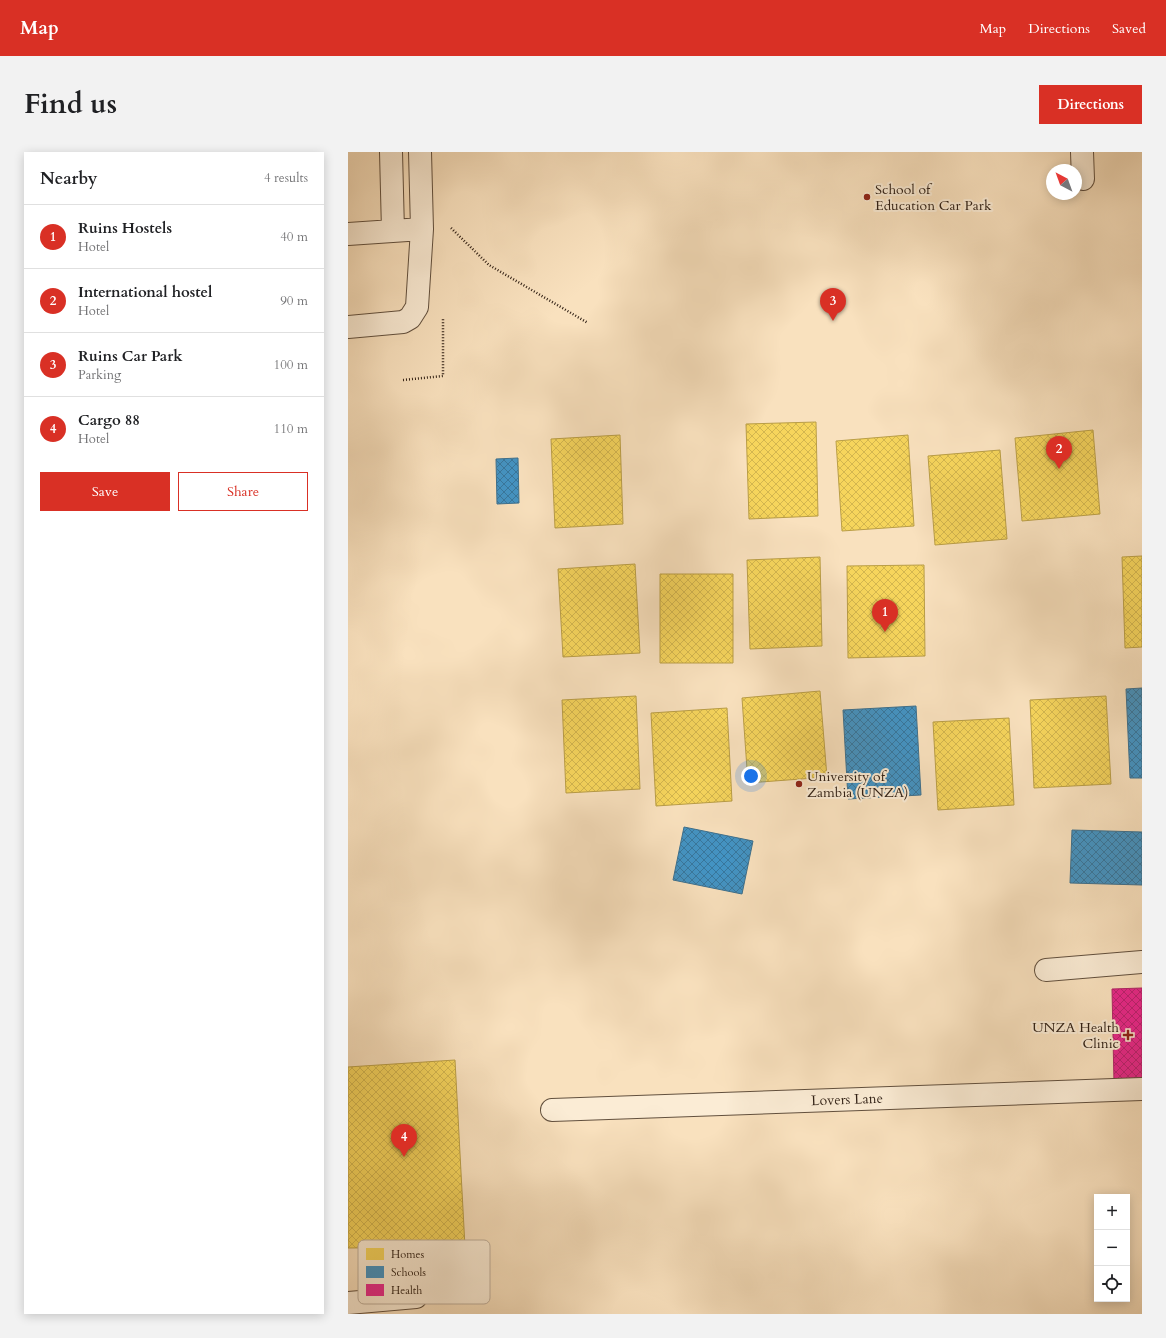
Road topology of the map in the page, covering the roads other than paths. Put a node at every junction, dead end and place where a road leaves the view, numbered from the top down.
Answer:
1 (391, 152) edge
2 (420, 152) edge
3 (1082, 152) edge
4 (1083, 179) dead end
5 (422, 229) junction
6 (393, 231) junction
7 (348, 234) edge
8 (348, 327) edge
9 (1142, 962) edge
10 (1046, 970) dead end
11 (1142, 1089) edge
12 (552, 1110) dead end
13 (358, 1302) edge
14 (348, 1303) edge

1 - 6 lane
2 - 5 lane
3 - 4 lane
5 - 6 lane
5 - 8 lane
6 - 7 lane
9 - 10 lane
11 - 12 lane, Lovers Lane
13 - 14 lane

